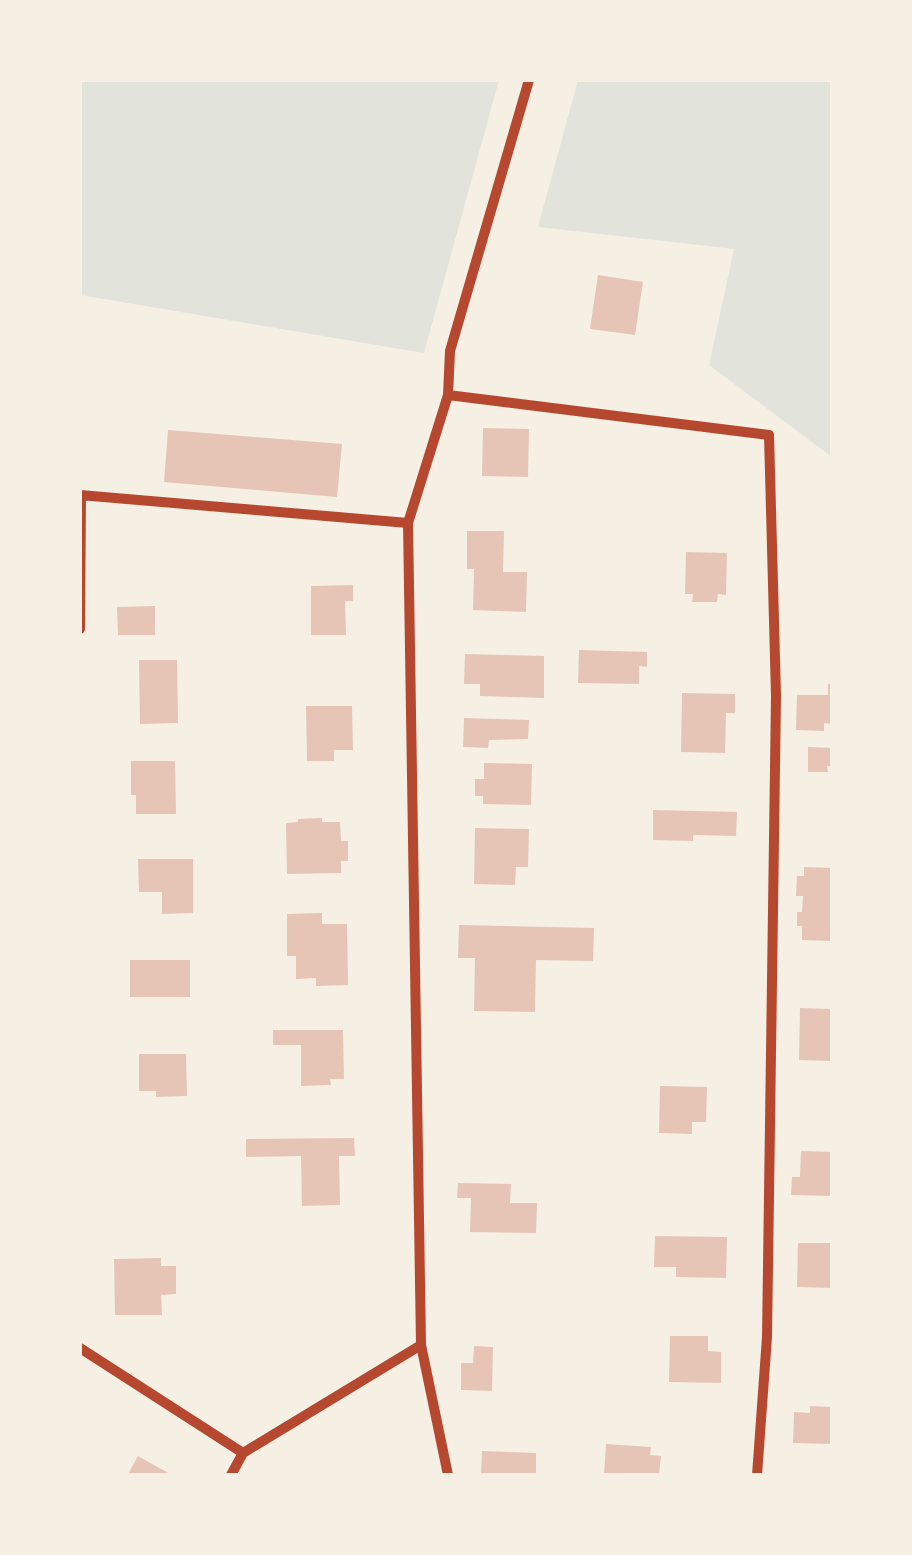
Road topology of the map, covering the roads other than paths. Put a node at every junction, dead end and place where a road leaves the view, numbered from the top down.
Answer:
1 (529, 80) edge
2 (448, 395) junction
3 (81, 495) edge
4 (408, 523) junction
5 (80, 629) edge
6 (421, 1345) junction
7 (80, 1348) edge
8 (244, 1453) junction
9 (231, 1475) edge
10 (448, 1475) edge
11 (757, 1475) edge

1 - 2 street
2 - 4 street
2 - 11 street
3 - 4 street
3 - 5 street
4 - 6 street
6 - 8 street
6 - 10 street
7 - 8 street
8 - 9 street

